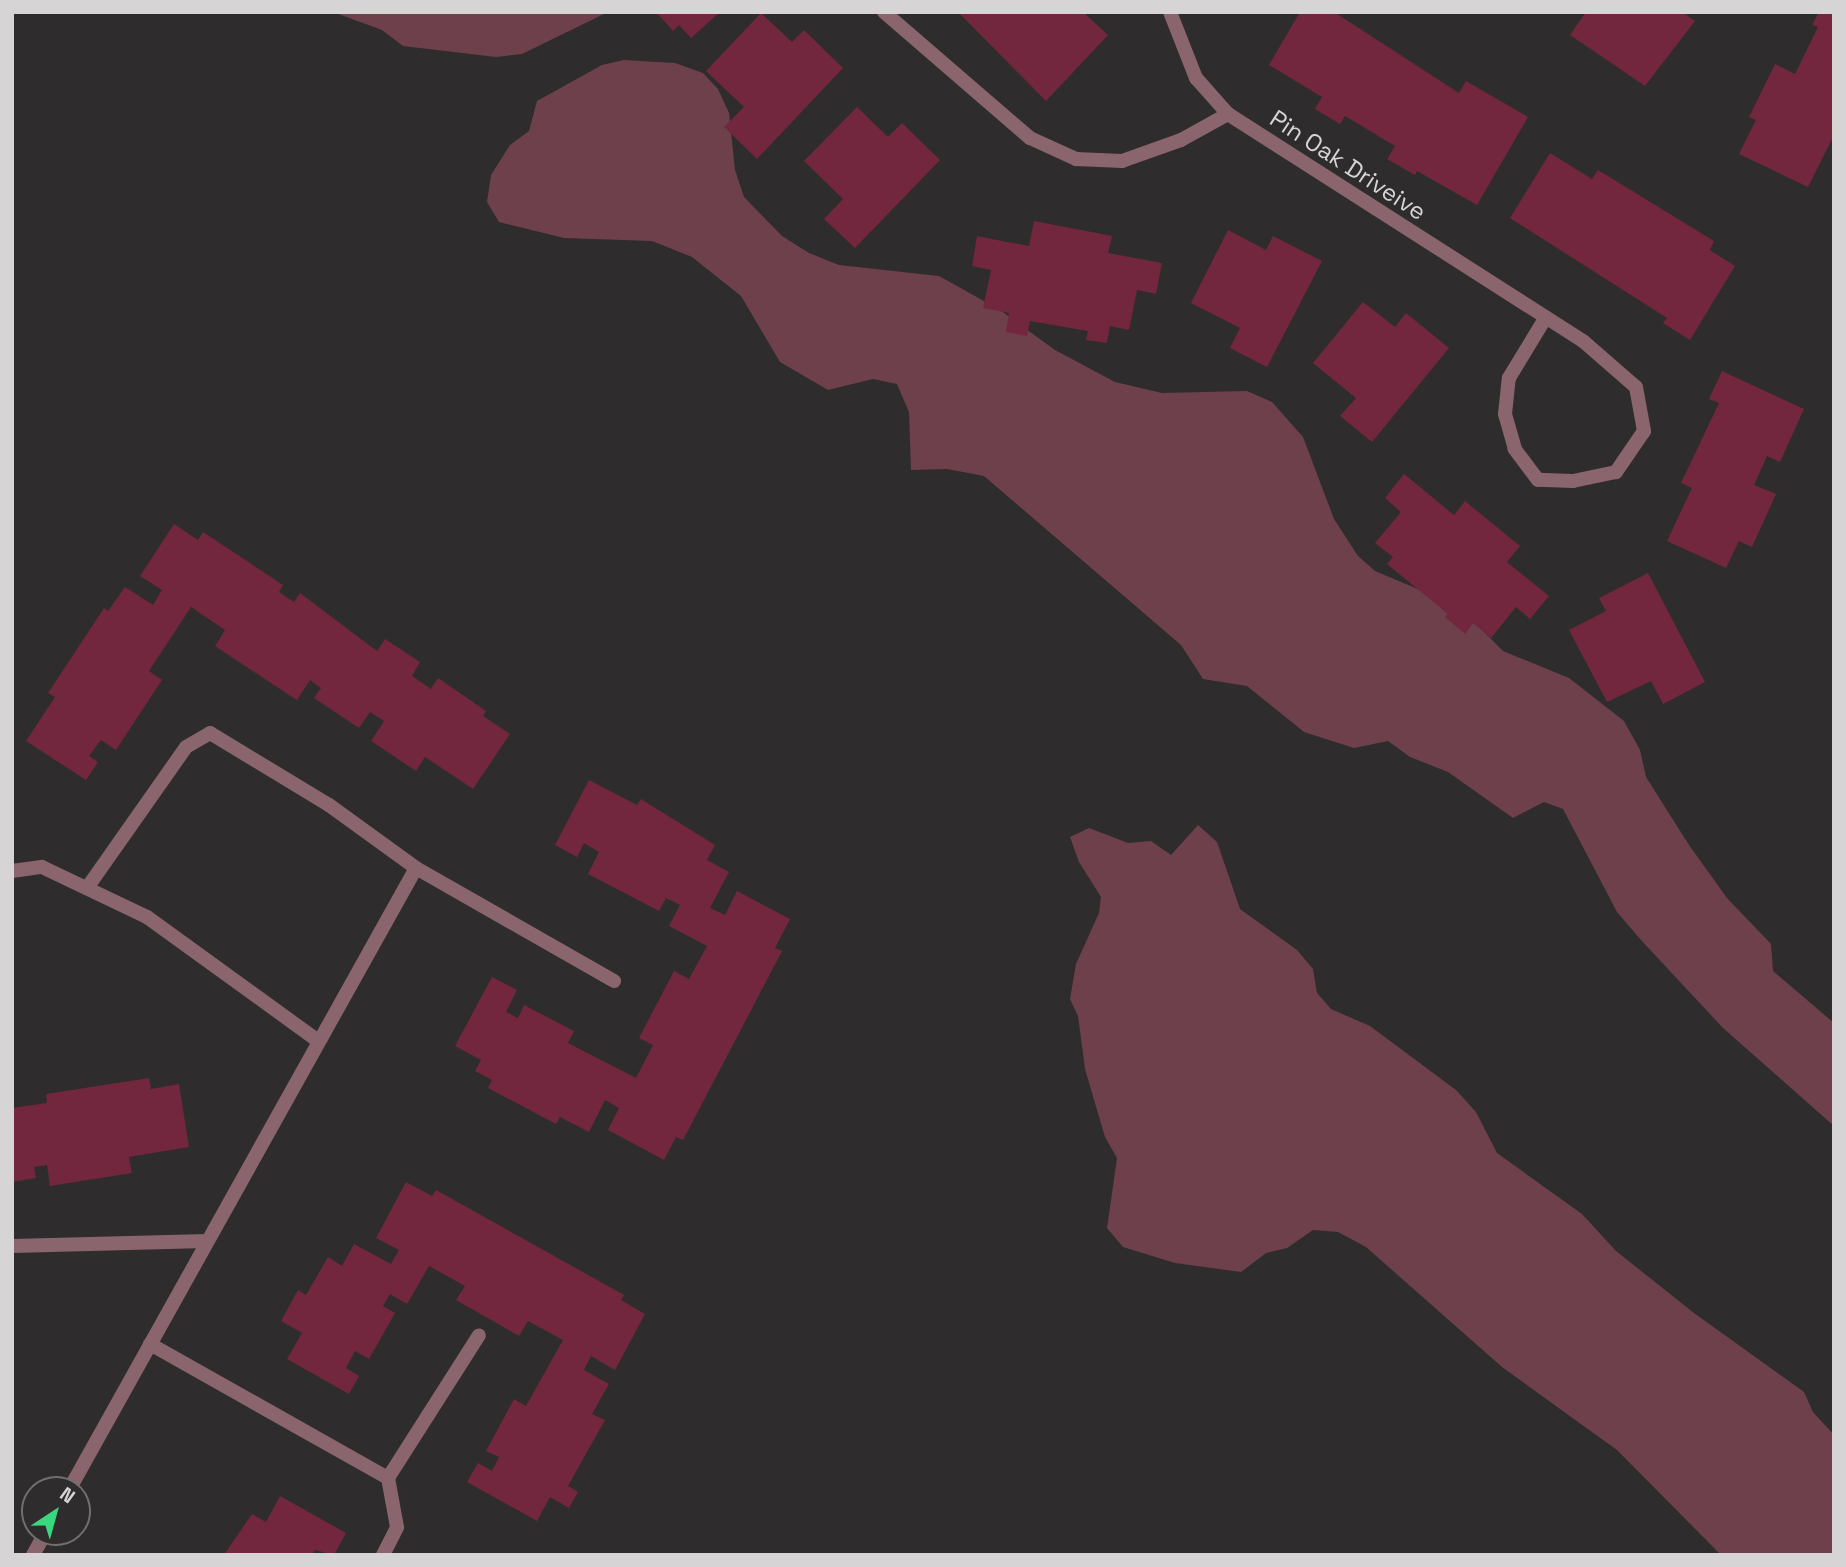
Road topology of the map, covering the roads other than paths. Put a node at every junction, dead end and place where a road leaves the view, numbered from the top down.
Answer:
1 (884, 12) edge
2 (1170, 12) edge
3 (1228, 114) junction
4 (1546, 317) junction
5 (416, 868) junction
6 (12, 871) edge
7 (87, 888) junction
8 (614, 981) dead end
9 (318, 1041) junction
10 (207, 1241) junction
11 (12, 1246) edge
12 (479, 1335) dead end
13 (150, 1344) junction
14 (77, 1476) edge
15 (388, 1478) junction
16 (383, 1555) edge

1 - 3 street
2 - 3 street, Pin Oak Driveive
3 - 4 street, Pin Oak Driveive
4 - 4 street, Pin Oak Driveive
5 - 7 street
5 - 8 street
5 - 9 street
6 - 7 street
7 - 9 street
9 - 10 street
10 - 11 street
10 - 13 street
12 - 15 street
13 - 14 street
13 - 15 street
15 - 16 street

